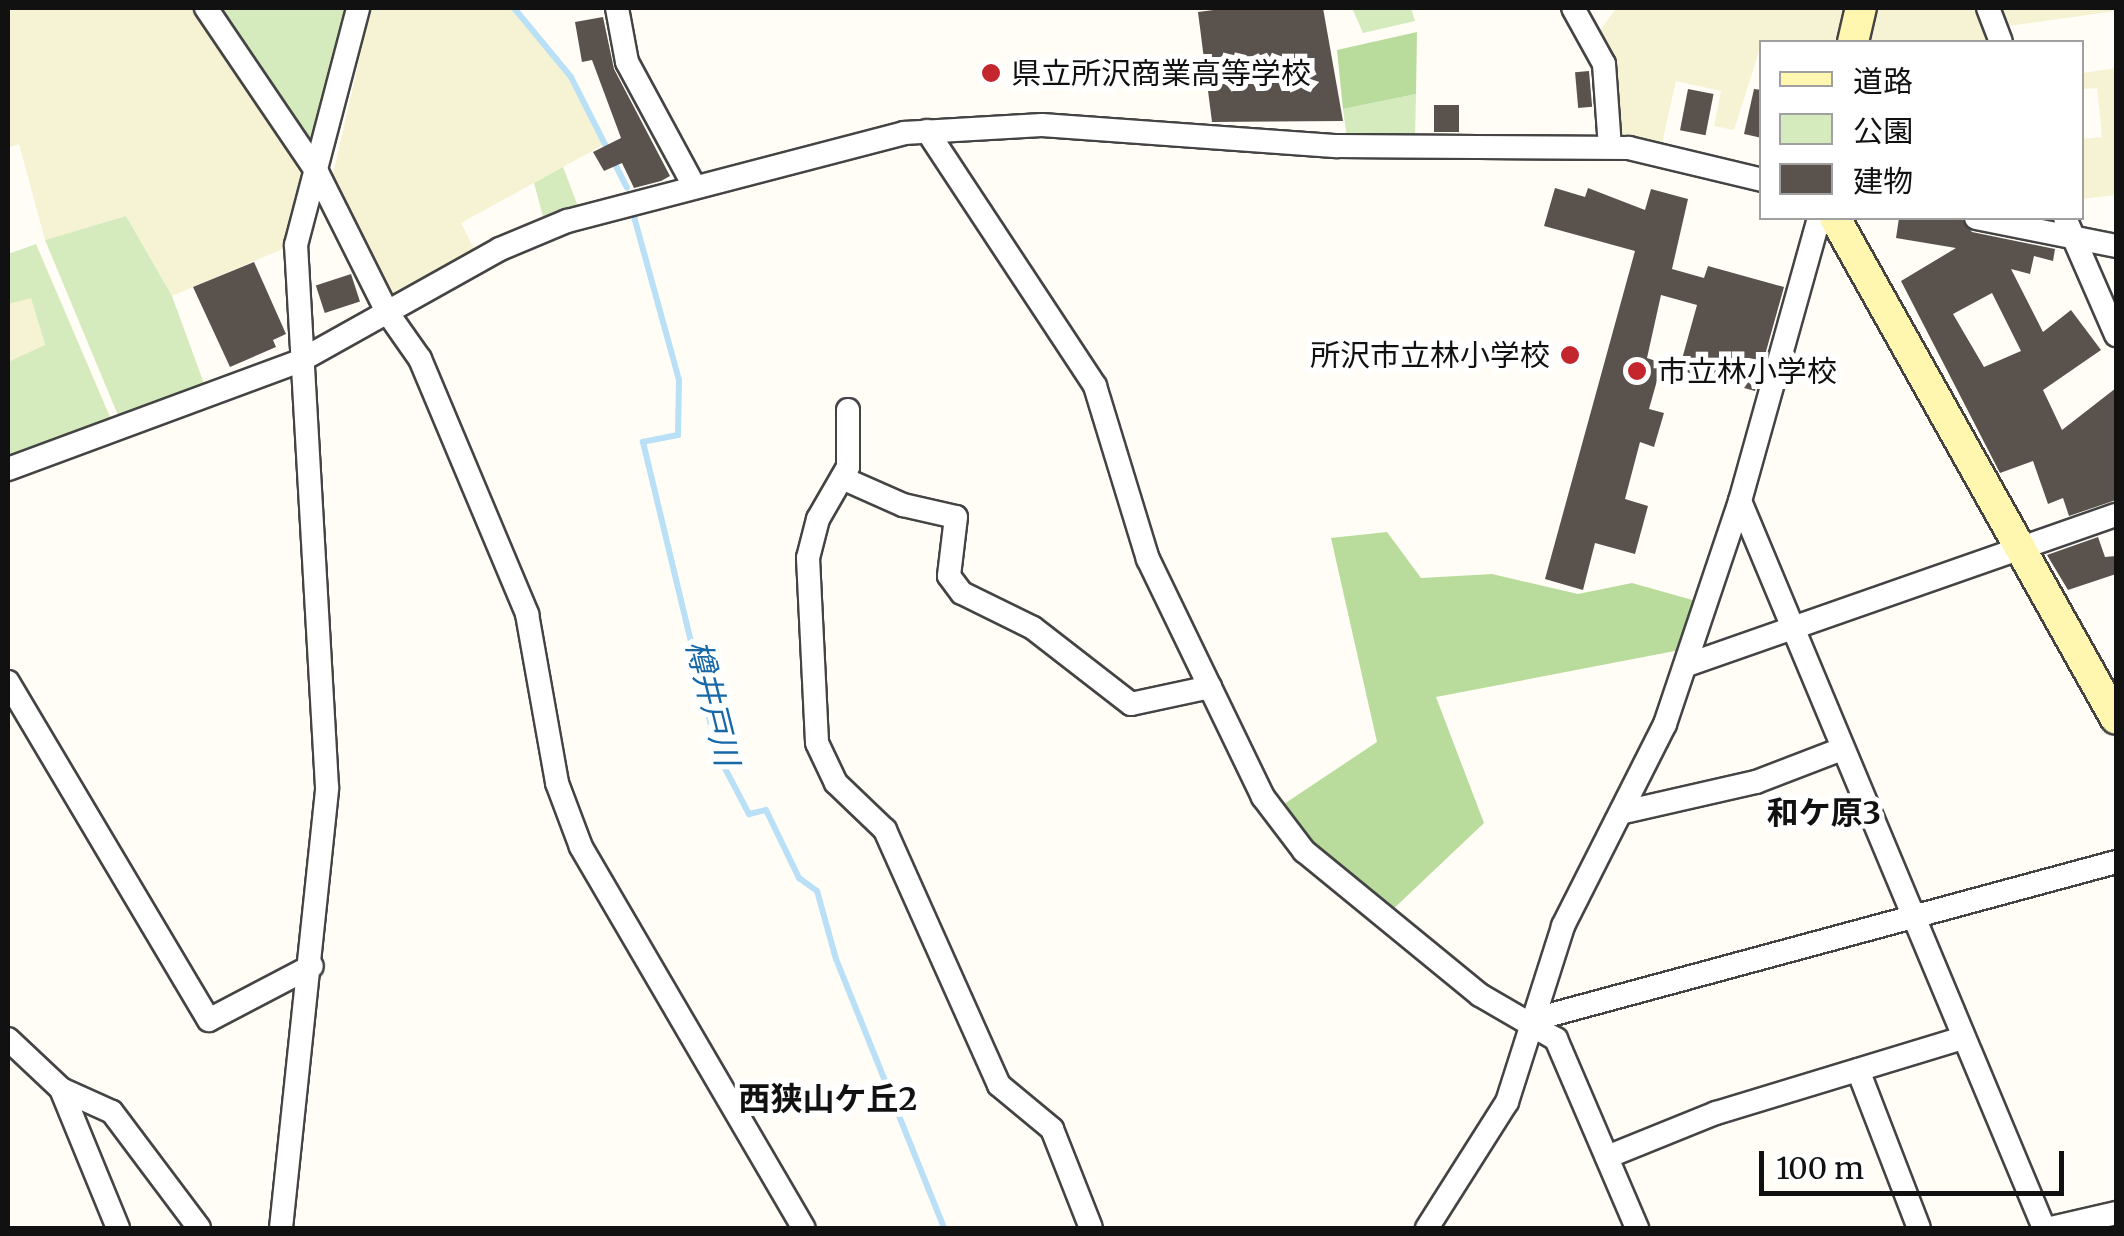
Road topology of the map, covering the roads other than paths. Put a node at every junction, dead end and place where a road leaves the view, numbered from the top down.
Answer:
1 (206, 8) edge
2 (358, 8) edge
3 (617, 8) edge
4 (1573, 8) edge
5 (1861, 8) edge
6 (1988, 8) edge
7 (1854, 40) edge
8 (2000, 40) edge
9 (928, 130) junction
10 (1610, 148) junction
11 (317, 172) junction
12 (1759, 179) edge
13 (693, 184) junction
14 (1818, 220) edge
15 (1836, 220) edge
16 (1993, 220) edge
17 (2069, 229) edge
18 (2116, 246) edge
19 (386, 312) junction
20 (2116, 335) edge
21 (298, 362) junction
22 (848, 410) dead end
23 (8, 468) edge
24 (842, 478) junction
25 (1740, 501) junction
26 (2116, 515) edge
27 (2019, 546) junction
28 (1792, 628) junction
29 (1687, 666) junction
30 (8, 682) edge
31 (1210, 687) junction
32 (2116, 719) edge
33 (1842, 749) junction
34 (1624, 812) junction
35 (2116, 862) edge
36 (1914, 920) junction
37 (312, 966) junction
38 (1528, 1021) junction
39 (1964, 1038) junction
40 (8, 1039) edge
41 (1858, 1070) junction
42 (62, 1090) junction
43 (1607, 1157) junction
44 (2116, 1213) edge
45 (118, 1228) edge
46 (199, 1228) edge
47 (281, 1228) edge
48 (804, 1228) edge
49 (1092, 1228) edge
50 (1427, 1228) edge
51 (1637, 1228) edge
52 (1920, 1228) edge
53 (2047, 1228) edge

1 - 11 street
2 - 11 street
3 - 13 street
4 - 10 street
5 - 7 street
6 - 8 street
9 - 10 street
9 - 13 street
9 - 31 street
10 - 12 street
11 - 19 street
11 - 21 street
13 - 19 street
14 - 25 street
15 - 27 street
16 - 17 street
17 - 18 street
17 - 20 street
19 - 21 street
19 - 48 street
21 - 23 street
21 - 37 street
22 - 24 street
24 - 31 street
24 - 49 street
25 - 28 street
25 - 29 street
26 - 27 street
27 - 28 street
27 - 32 street
28 - 29 street
28 - 33 street
29 - 34 street
30 - 37 street
31 - 38 street
33 - 34 street
33 - 36 street
34 - 38 street
35 - 36 street
36 - 38 street
36 - 39 street
37 - 47 street
38 - 43 street
38 - 50 street
39 - 41 street
39 - 53 street
40 - 42 street
41 - 43 street
41 - 52 street
42 - 45 street
42 - 46 street
43 - 51 street
44 - 53 street

